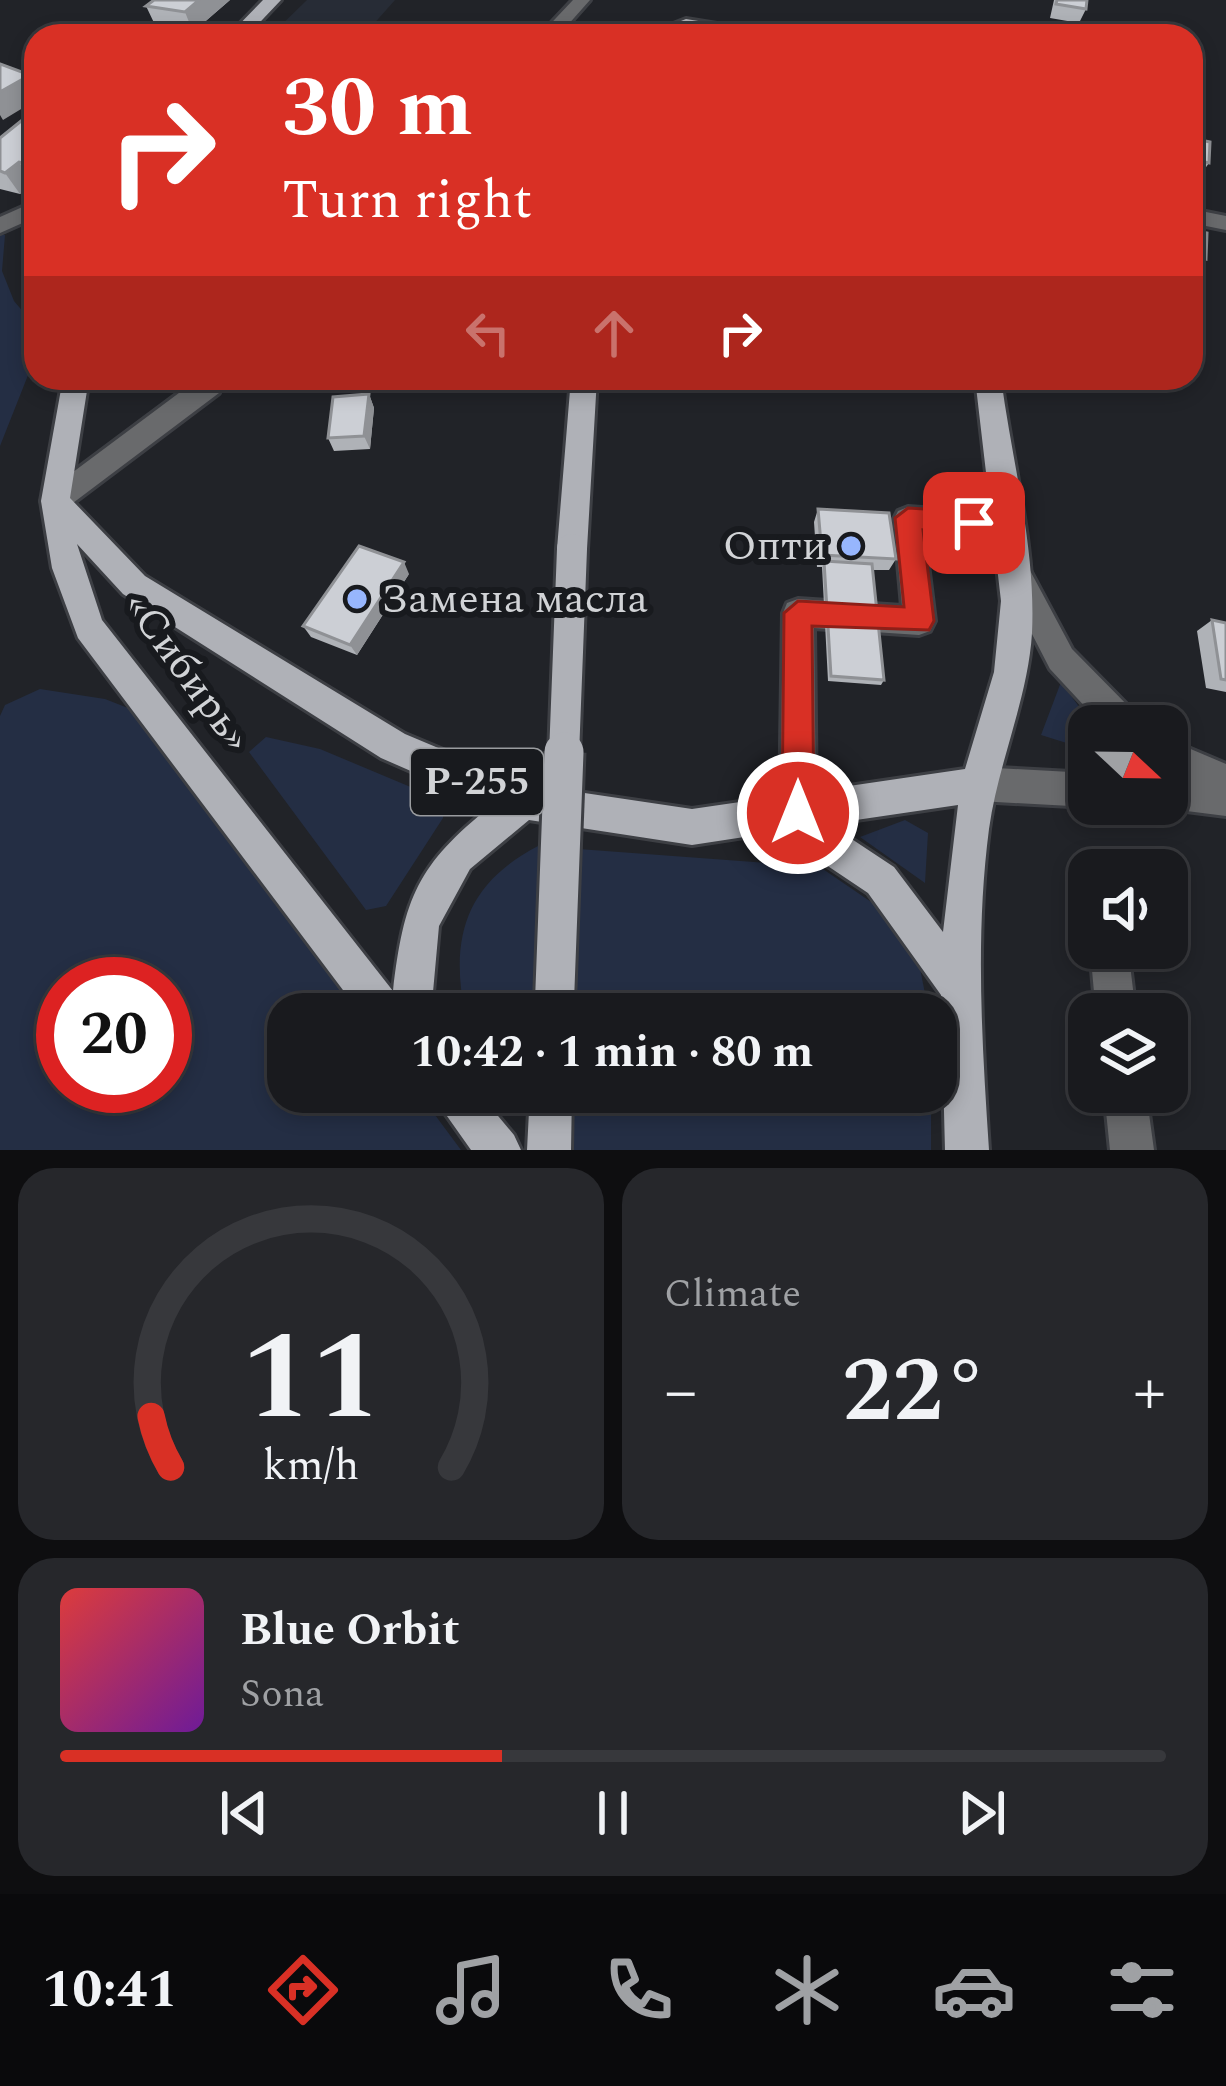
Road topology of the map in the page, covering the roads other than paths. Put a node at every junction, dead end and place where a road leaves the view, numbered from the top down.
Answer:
1 (273, 0) edge
2 (582, 0) edge
3 (249, 24) edge
4 (559, 24) edge
5 (74, 390) edge
6 (205, 390) edge
7 (583, 390) edge
8 (990, 390) edge
9 (55, 501) junction
10 (1007, 526) junction
11 (1015, 572) junction
12 (1105, 705) edge
13 (1188, 765) edge
14 (1226, 781) edge
15 (979, 784) junction
16 (1068, 789) edge
17 (1188, 796) edge
18 (1226, 798) edge
19 (524, 802) junction
20 (790, 814) junction
21 (958, 985) junction
22 (370, 993) edge
23 (413, 993) edge
24 (555, 993) edge
25 (468, 1113) edge
26 (550, 1113) edge
27 (1128, 1113) edge
28 (499, 1150) edge
29 (549, 1150) edge
30 (968, 1150) edge
31 (1132, 1150) edge

1 - 3 main road
2 - 4 street
5 - 9 main road
6 - 9 street
7 - 24 main road, Р-255, bridge
8 - 10 main road
9 - 19 main road, «Сибирь» / Р-255
9 - 22 main road, «Сибирь»
10 - 11 main road
10 - 20 street
11 - 12 street
11 - 15 main road
13 - 14 street
15 - 16 street
15 - 20 main road, «Сибирь» / Р-255
15 - 21 main road
17 - 18 street
19 - 20 main road, «Сибирь» / Р-255
19 - 23 main road
20 - 21 main road
21 - 30 main road
25 - 28 main road
26 - 29 main road
27 - 31 street

